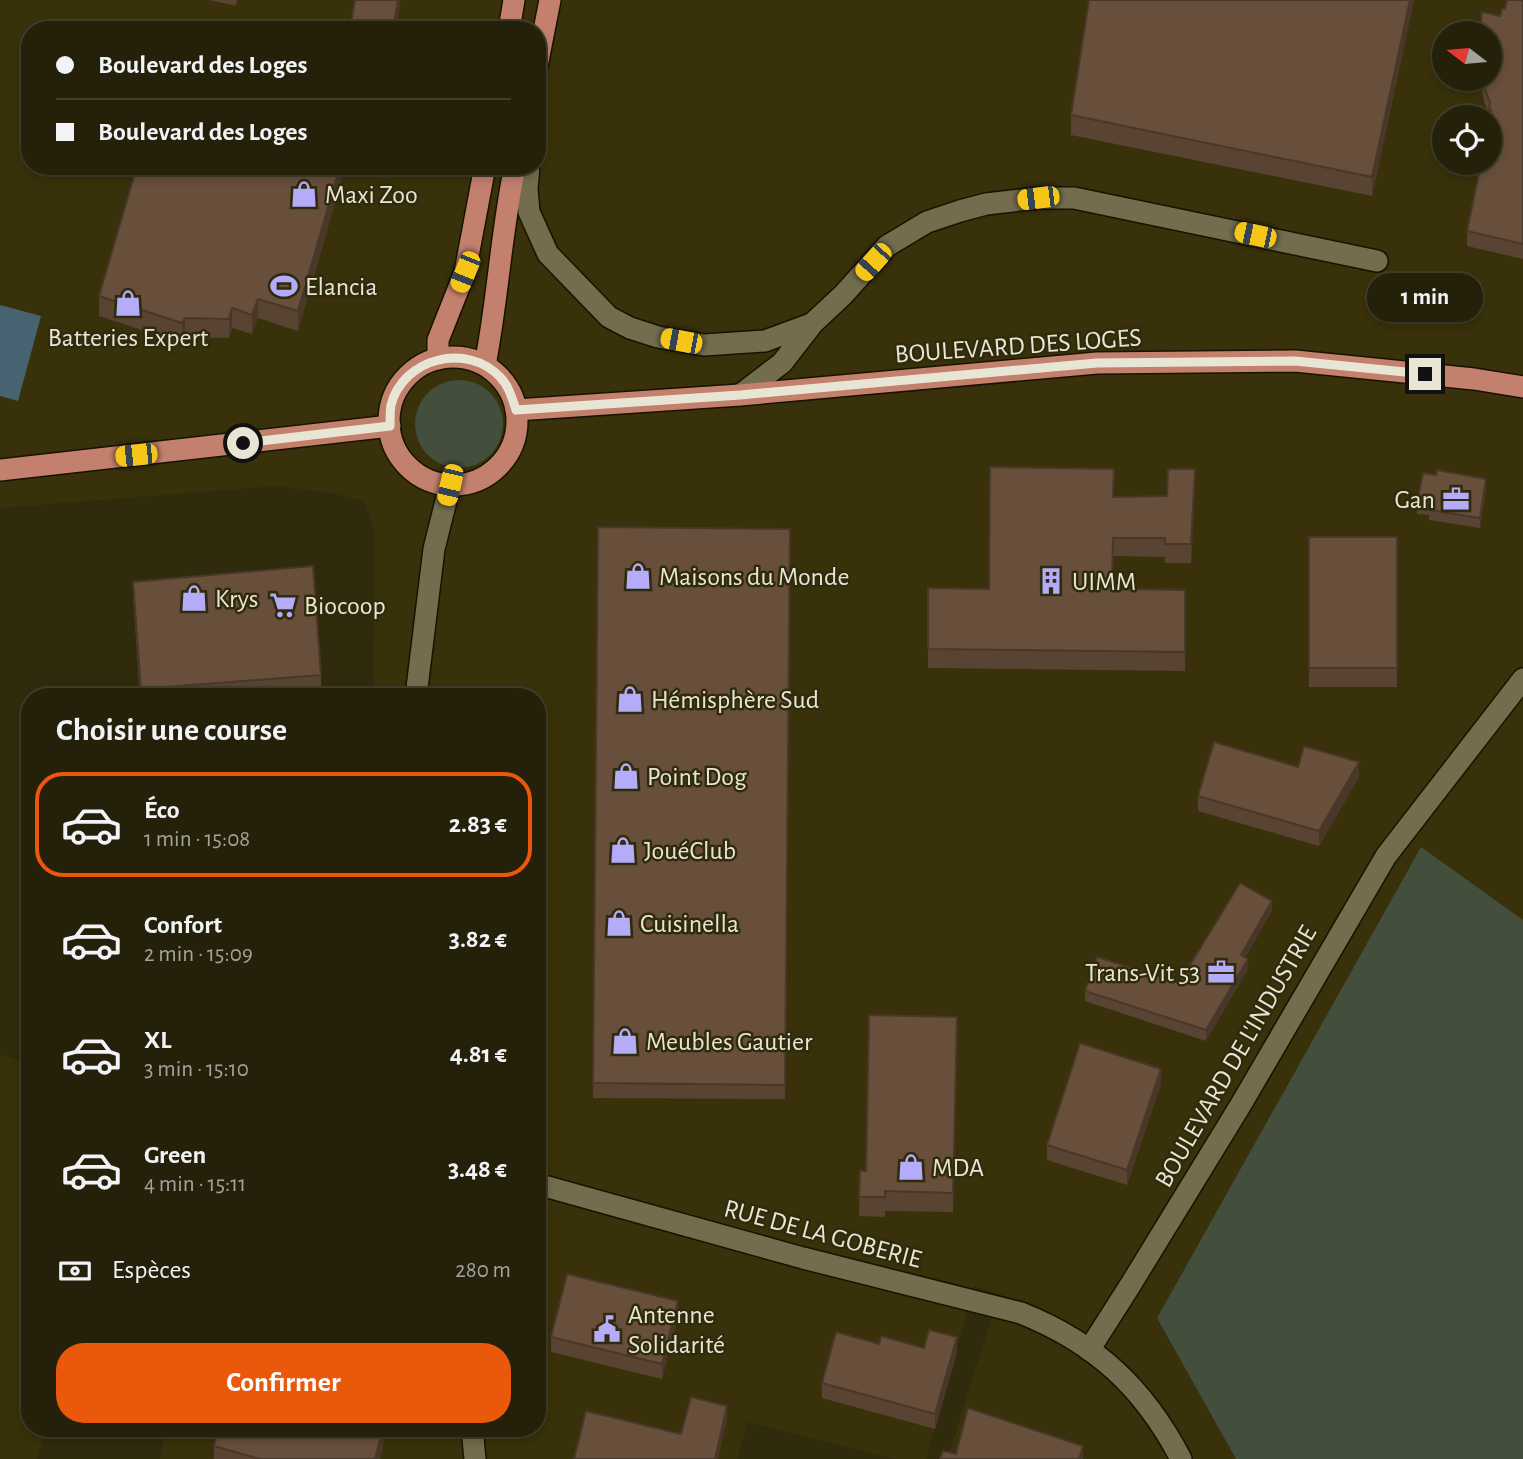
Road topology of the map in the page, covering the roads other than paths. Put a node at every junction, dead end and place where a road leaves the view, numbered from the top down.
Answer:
1 (514, 0) edge
2 (550, 0) edge
3 (510, 21) edge
4 (546, 21) edge
5 (483, 175) edge
6 (513, 175) edge
7 (528, 175) edge
8 (1377, 261) dead end
9 (813, 323) junction
10 (438, 359) junction
11 (485, 365) junction
12 (1523, 387) edge
13 (740, 395) junction
14 (516, 410) junction
15 (390, 426) junction
16 (0, 470) edge
17 (450, 485) junction
18 (1523, 679) edge
19 (417, 688) edge
20 (546, 1187) edge
21 (1089, 1349) junction
22 (473, 1437) edge
23 (475, 1459) edge
24 (1181, 1459) edge

1 - 3 main road
2 - 4 main road
5 - 10 main road
6 - 11 main road
7 - 9 street
8 - 9 street
9 - 13 street
10 - 11 main road
10 - 15 main road
11 - 14 main road
12 - 13 main road, BOULEVARD DES LOGES
13 - 14 main road, BOULEVARD DES LOGES
14 - 17 main road
15 - 16 main road
15 - 17 main road
17 - 19 street
18 - 21 street, BOULEVARD DE L'INDUSTRIE
20 - 21 street, RUE DE LA GOBERIE
21 - 24 street
22 - 23 street

